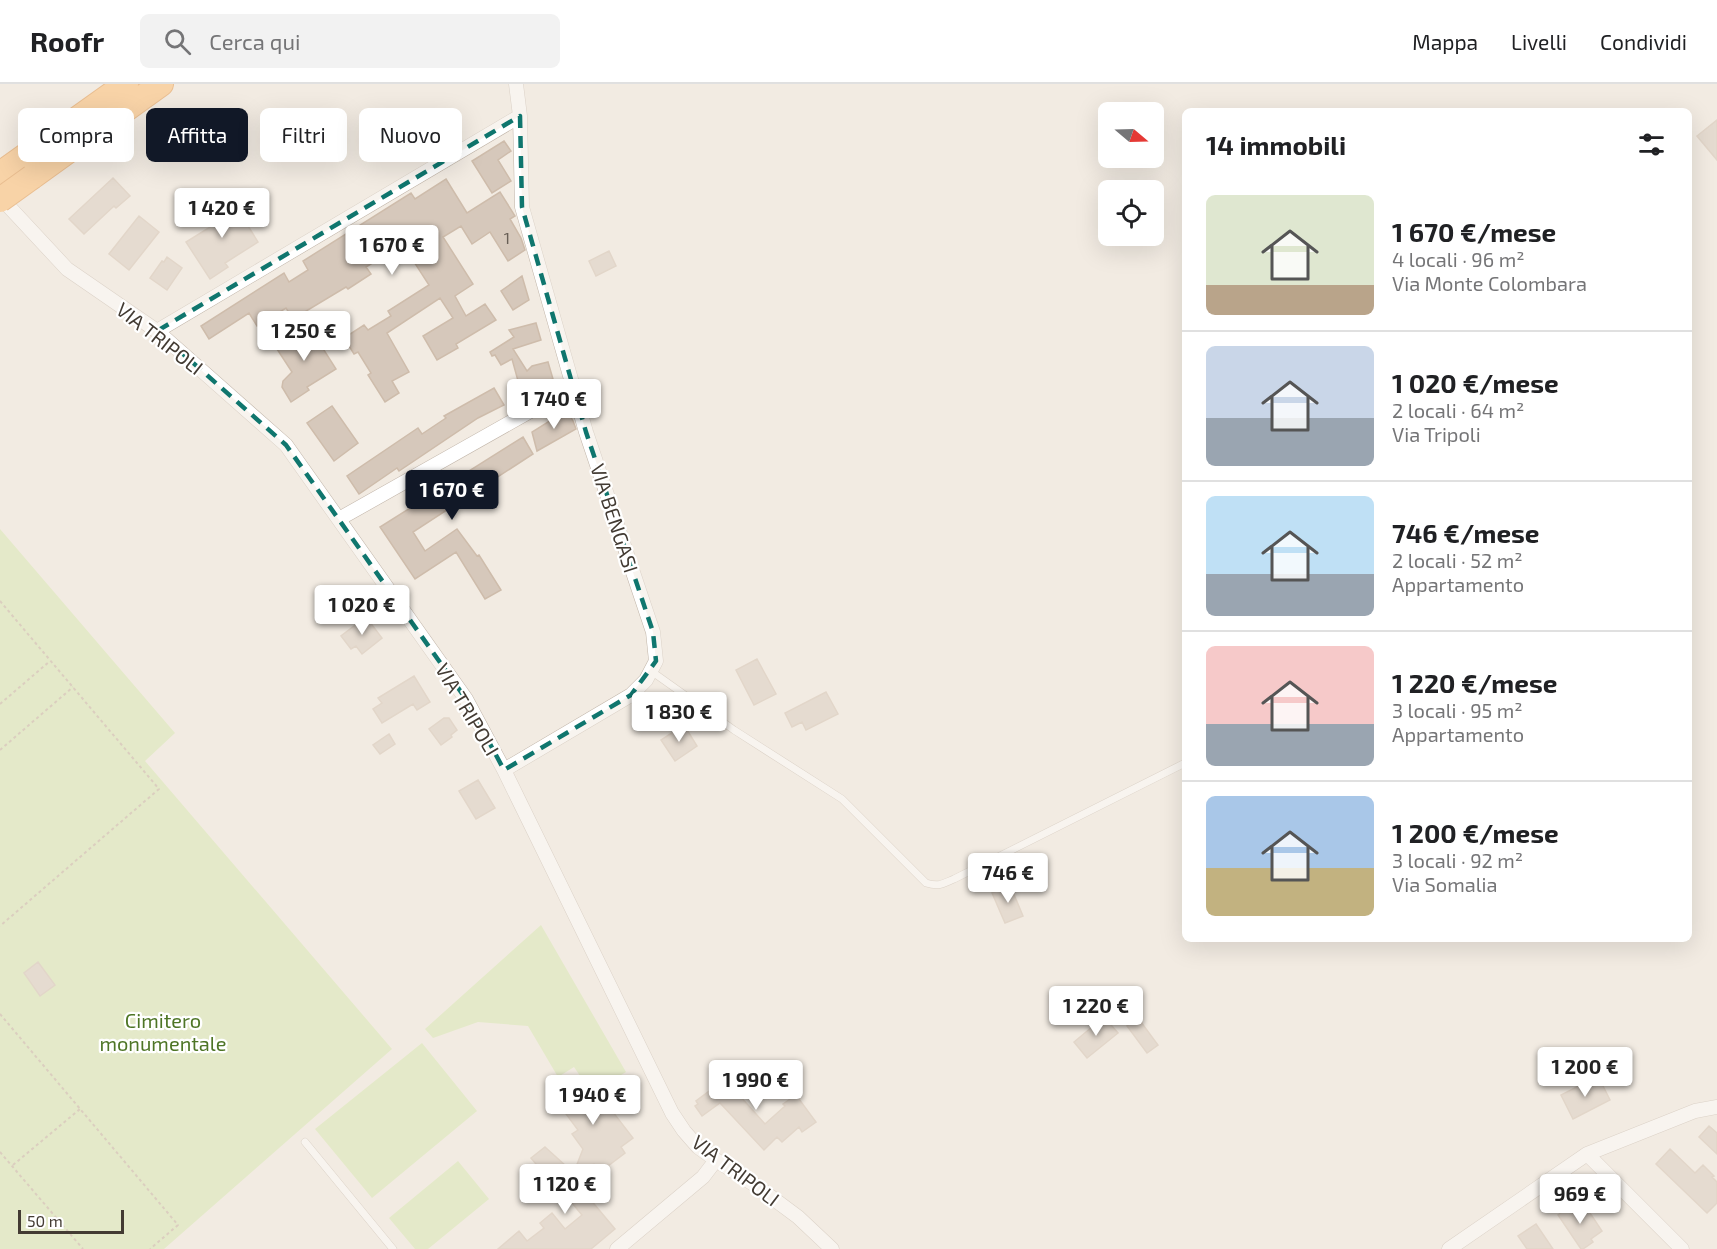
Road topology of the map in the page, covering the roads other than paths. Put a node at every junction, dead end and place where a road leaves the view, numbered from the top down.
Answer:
1 (126, 84) edge
2 (160, 84) edge
3 (516, 84) edge
4 (520, 116) junction
5 (26, 168) junction
6 (0, 174) edge
7 (0, 198) edge
8 (157, 331) junction
9 (573, 387) junction
10 (339, 519) junction
11 (651, 671) junction
12 (1182, 764) edge
13 (504, 770) junction
14 (1717, 1107) edge
15 (305, 1142) dead end
16 (1587, 1154) junction
17 (716, 1161) junction
18 (393, 1249) edge
19 (617, 1249) edge
20 (832, 1249) edge
21 (1449, 1249) edge
22 (1682, 1249) edge

1 - 5 highway
2 - 5 highway
3 - 4 street, VIA BENGASI
4 - 8 street
4 - 9 street, VIA BENGASI
5 - 6 highway
5 - 7 highway, bridge
7 - 8 street, VIA TRIPOLI
8 - 10 street, VIA TRIPOLI
9 - 10 street
9 - 11 street, VIA BENGASI
10 - 13 street, VIA TRIPOLI
11 - 12 lane
11 - 13 street
13 - 17 street, VIA TRIPOLI
14 - 16 street
15 - 18 lane
16 - 21 street
16 - 22 street
17 - 19 street
17 - 20 street, VIA TRIPOLI

